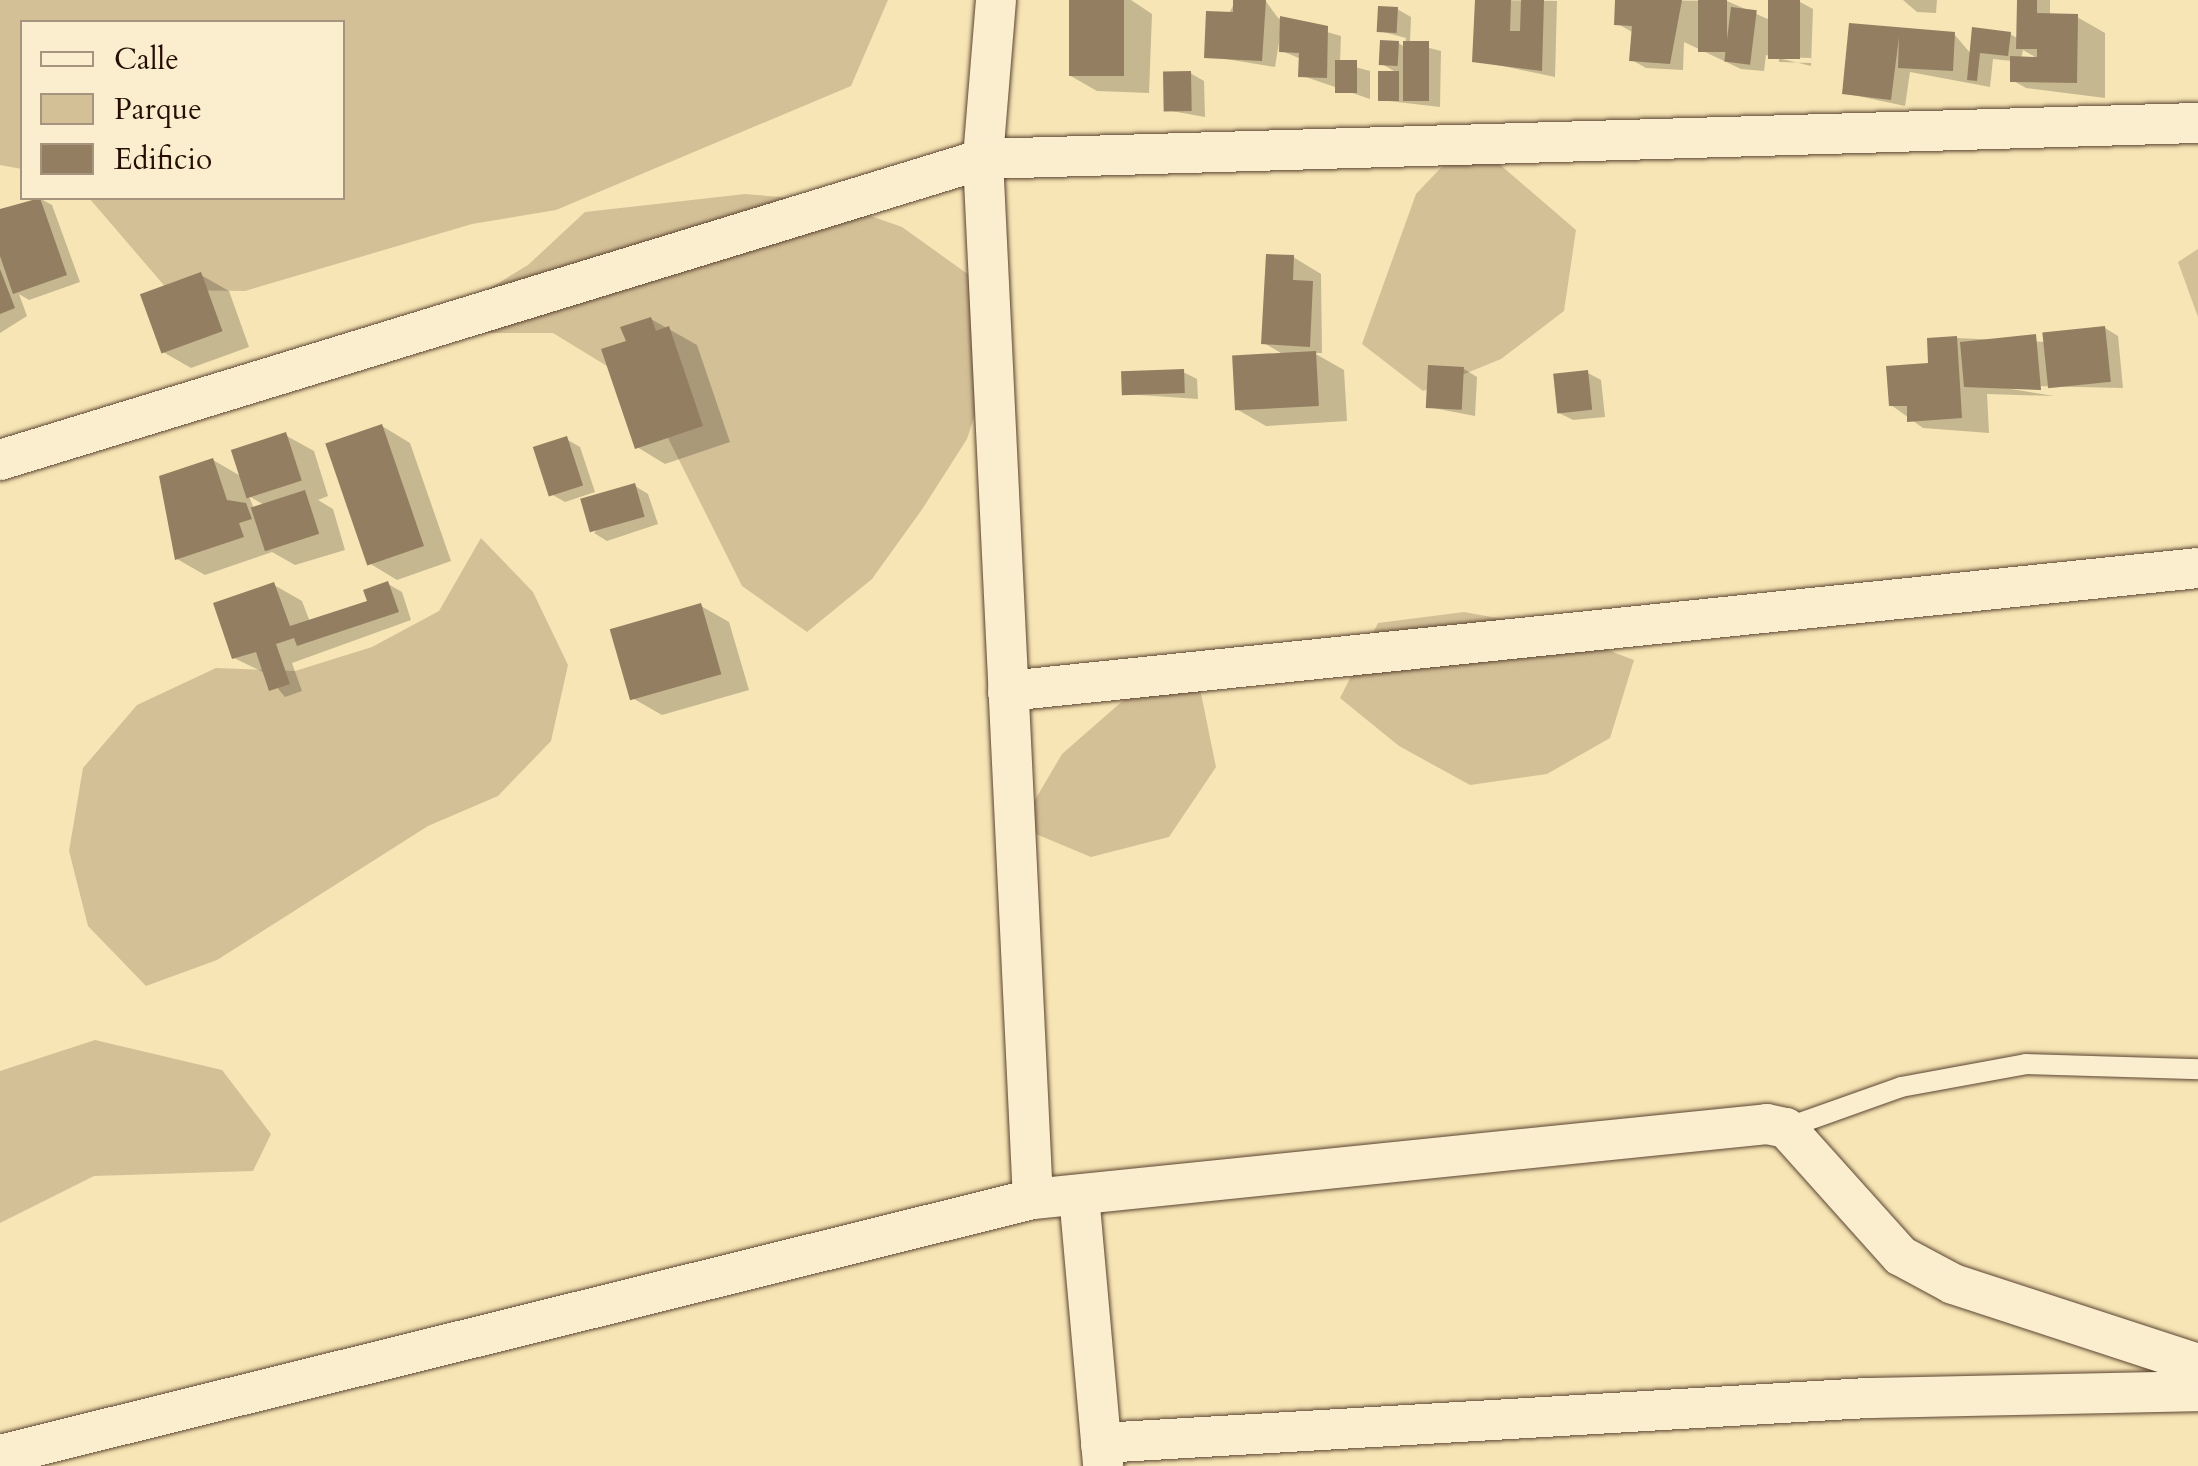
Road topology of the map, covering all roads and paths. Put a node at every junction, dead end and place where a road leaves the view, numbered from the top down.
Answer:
1 (996, 0) edge
2 (2198, 123) edge
3 (982, 160) junction
4 (0, 460) edge
5 (2198, 568) edge
6 (1008, 691) junction
7 (2198, 1069) edge
8 (1786, 1128) junction
9 (1079, 1195) junction
10 (1033, 1199) junction
11 (2198, 1364) edge
12 (2198, 1392) edge
13 (1102, 1454) edge
14 (0, 1455) edge

1 - 3 street
2 - 3 street
3 - 4 street
3 - 6 street
5 - 6 street
6 - 10 street
7 - 8 lane
8 - 9 street
8 - 11 street
9 - 10 street
9 - 13 street
10 - 14 street
12 - 13 street

